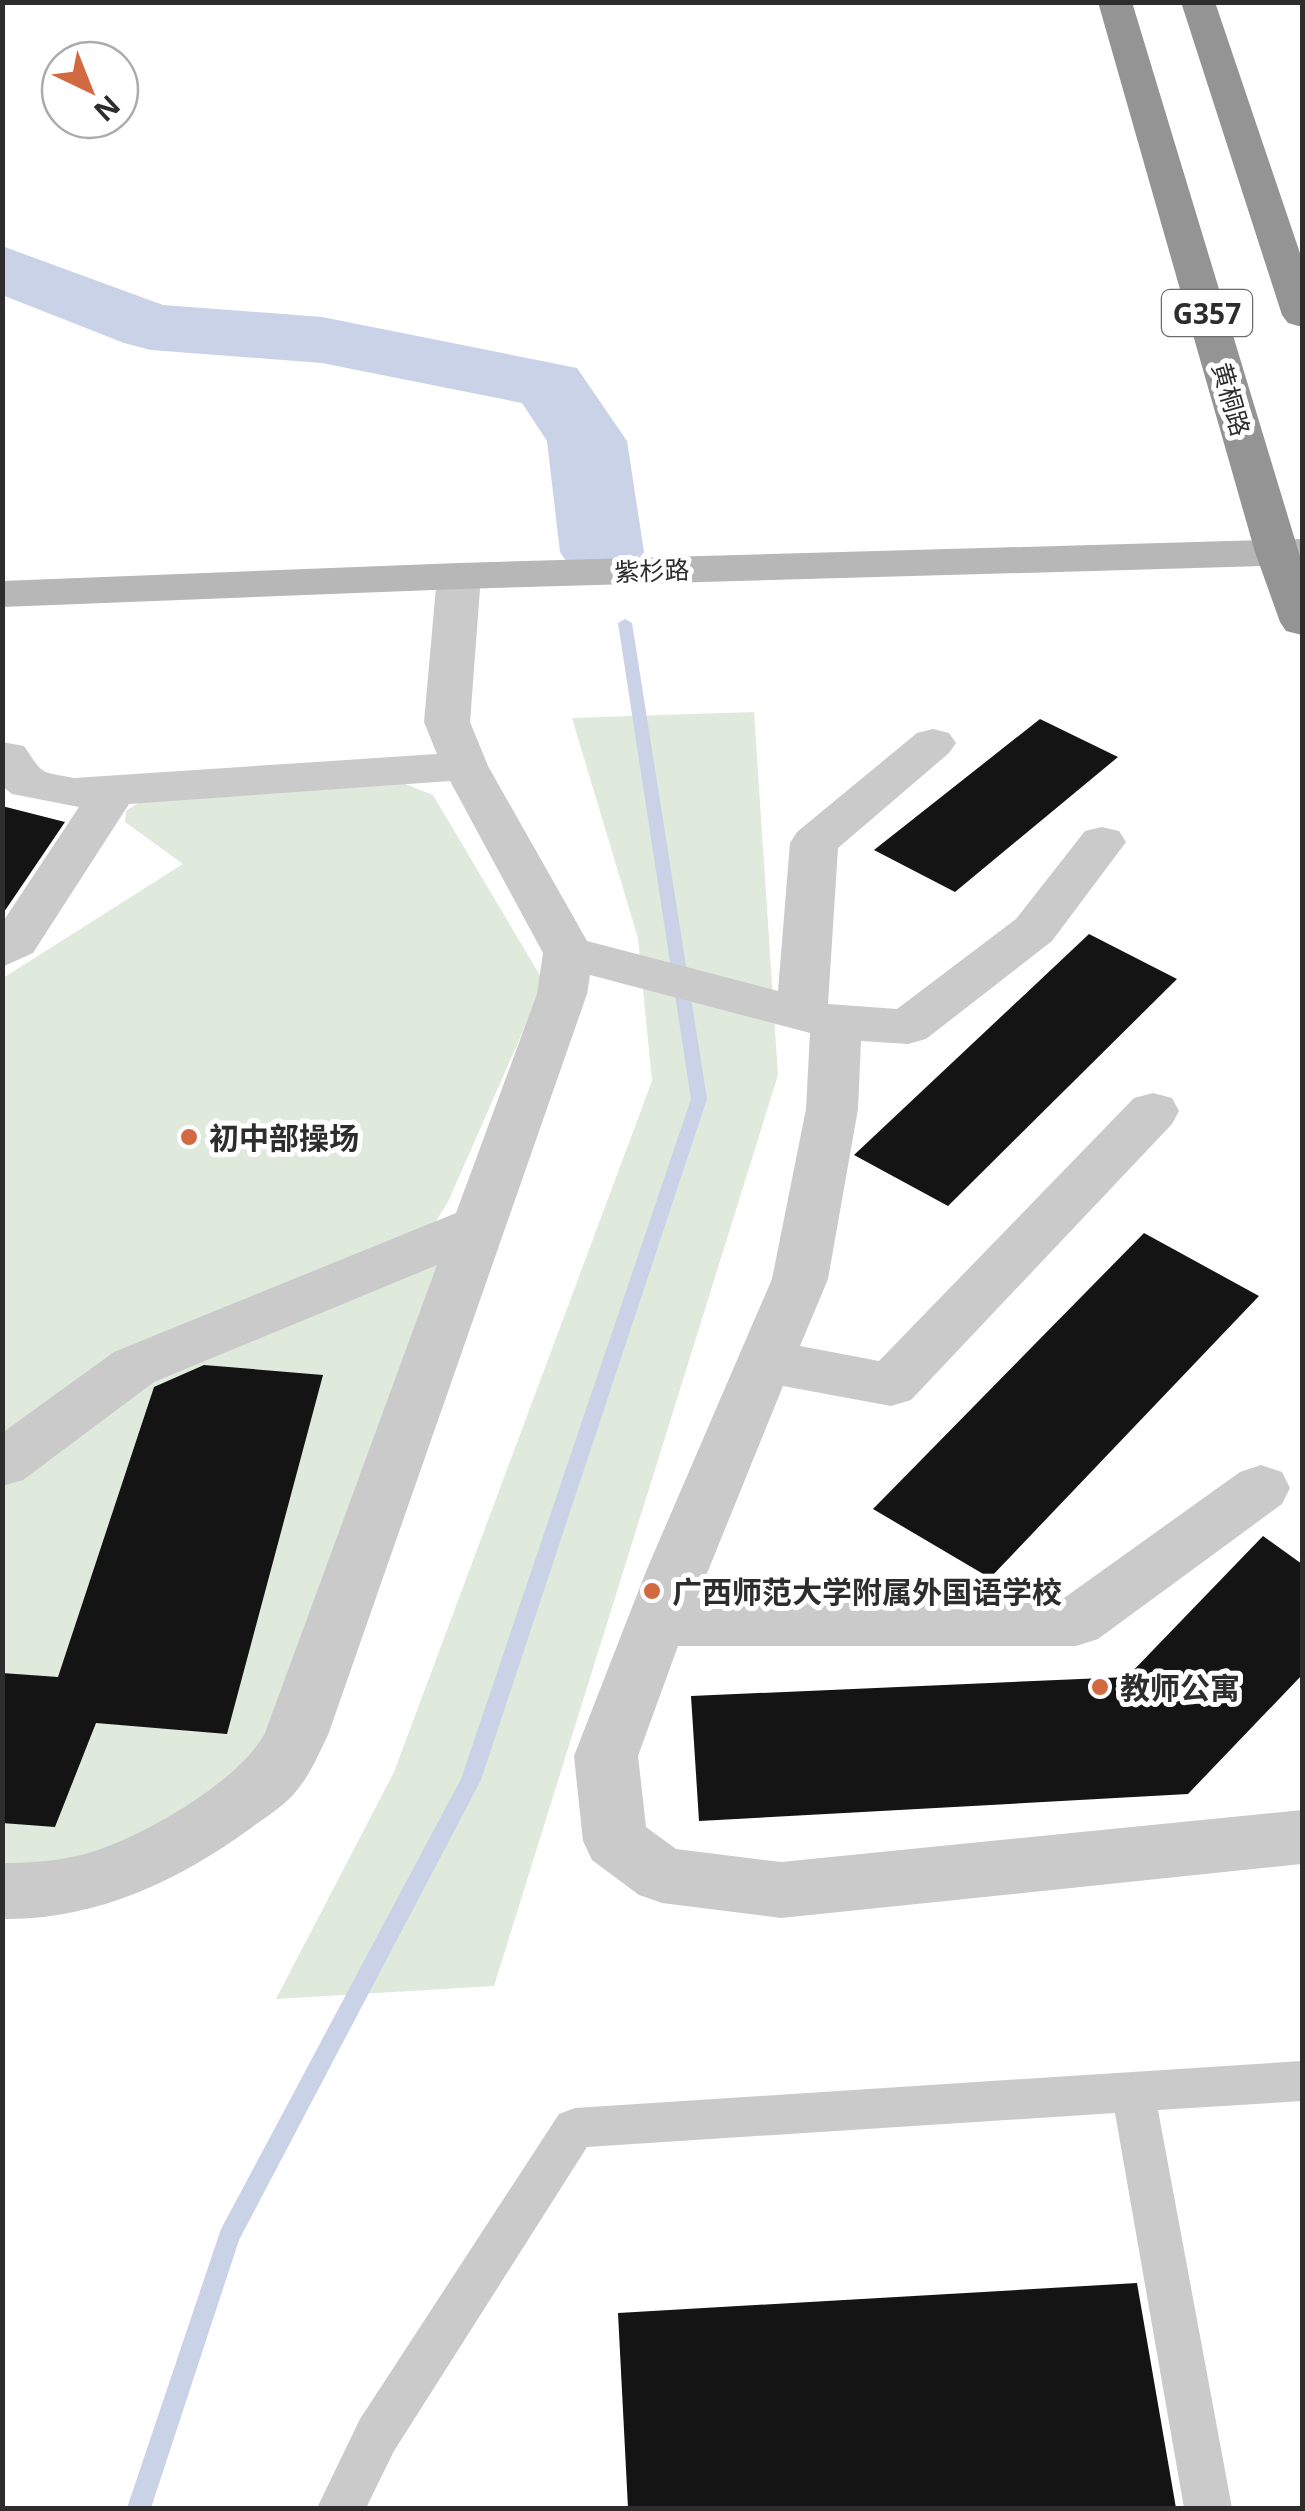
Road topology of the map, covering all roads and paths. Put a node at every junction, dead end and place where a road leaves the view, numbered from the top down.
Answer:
1 (1198, 2) edge
2 (1115, 4) edge
3 (1302, 315) edge
4 (1290, 552) edge
5 (459, 576) junction
6 (2, 594) edge
7 (1302, 622) edge
8 (934, 743) dead end
9 (2, 756) edge
10 (466, 766) junction
11 (114, 790) junction
12 (1102, 842) dead end
13 (2, 951) edge
14 (568, 953) junction
15 (798, 1012) junction
16 (1153, 1111) dead end
17 (478, 1226) junction
18 (765, 1361) junction
19 (2, 1464) edge
20 (1261, 1488) dead end
21 (657, 1622) junction
22 (1302, 1837) edge
23 (2, 1891) edge
24 (1302, 2081) edge
25 (1133, 2092) junction
26 (341, 2508) edge
27 (1208, 2508) edge

1 - 3 highway, G357
2 - 4 highway, 黄桐路 / G357
4 - 5 main road, 紫杉路
4 - 7 highway, 黄桐路 / G357
5 - 6 main road, 紫杉路
5 - 10 street
8 - 15 street
9 - 11 street
10 - 11 street
10 - 14 street
11 - 13 street
12 - 15 street
14 - 15 street
14 - 17 street
15 - 18 street
16 - 18 street
17 - 19 street
17 - 23 street
18 - 21 street
20 - 21 street
21 - 22 street
24 - 25 lane
25 - 26 lane
25 - 27 lane

